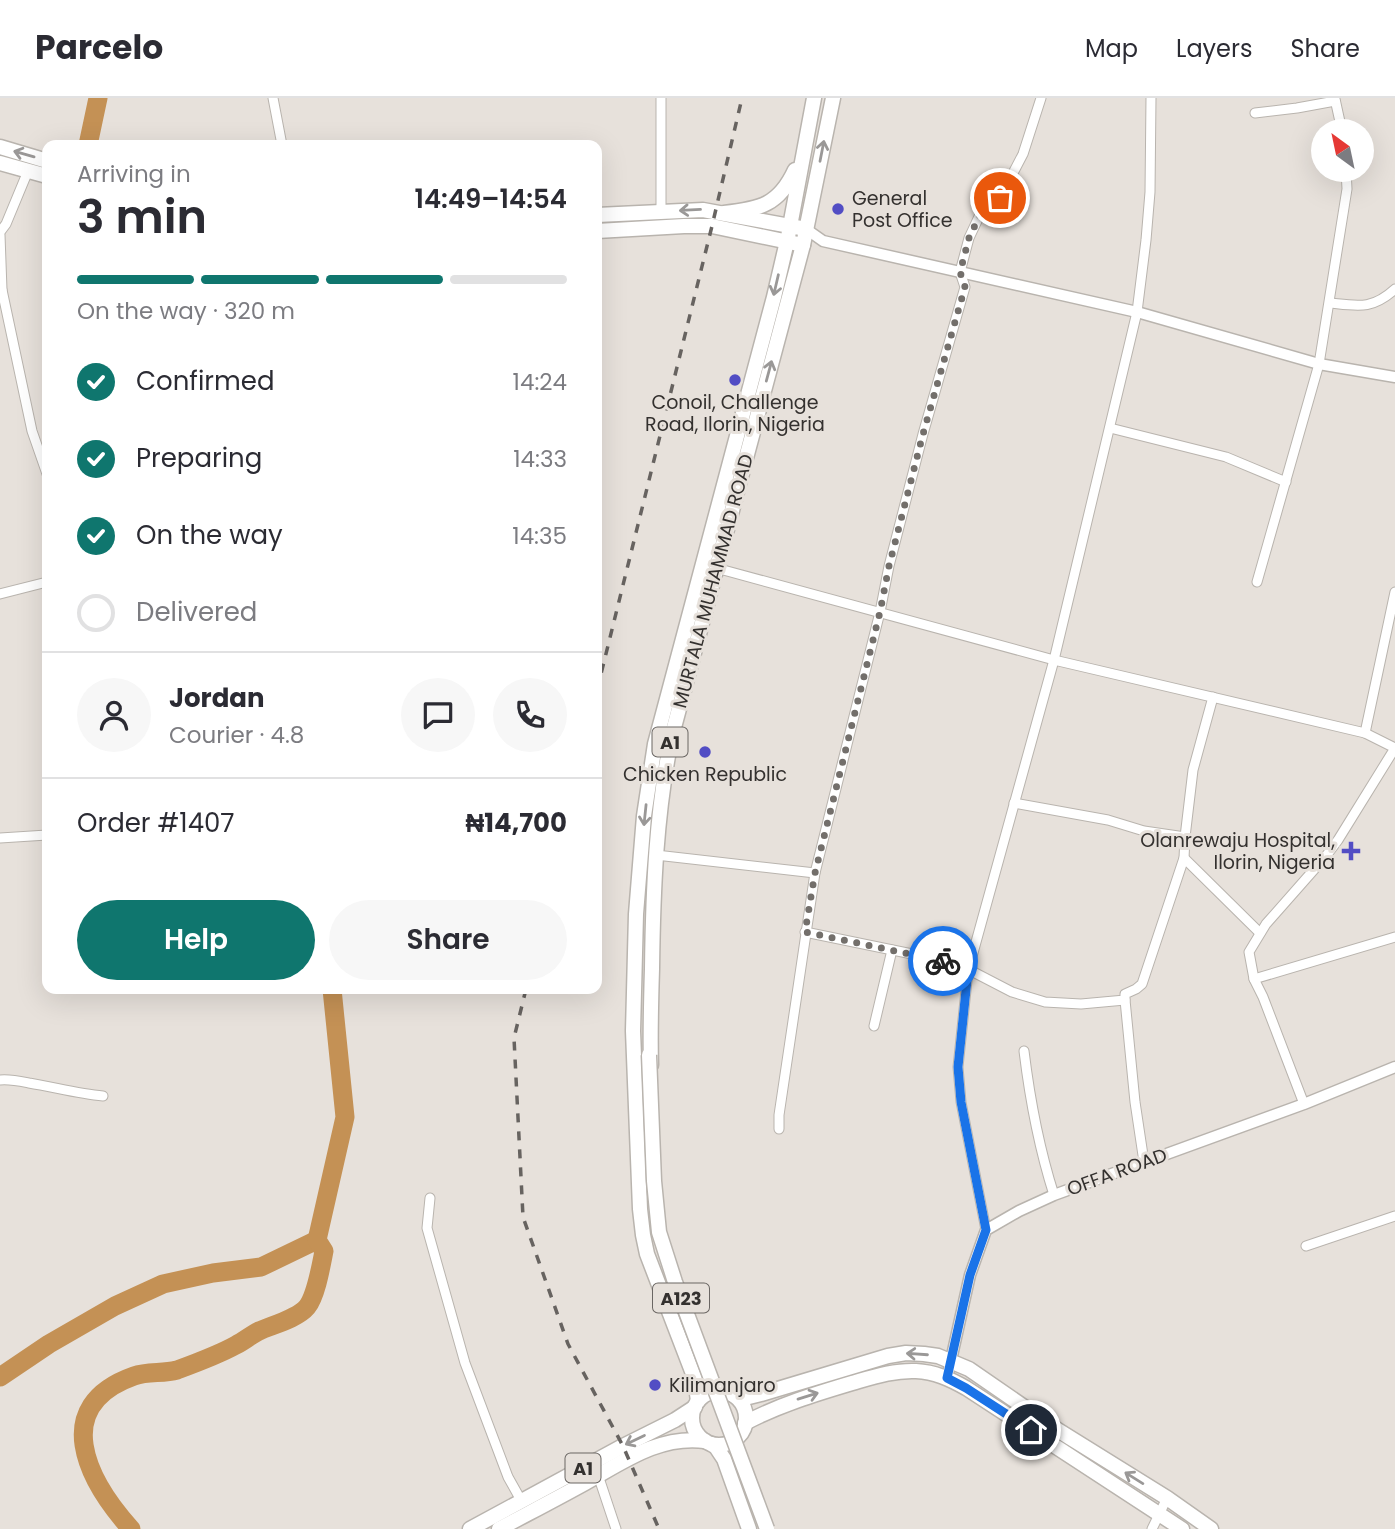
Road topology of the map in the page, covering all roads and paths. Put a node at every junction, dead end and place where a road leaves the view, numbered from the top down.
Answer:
1 (273, 98) edge
2 (662, 98) edge
3 (814, 98) edge
4 (833, 98) edge
5 (1041, 98) edge
6 (1151, 98) edge
7 (1335, 100) edge
8 (1255, 113) dead end
9 (1339, 119) edge
10 (281, 140) edge
11 (805, 146) junction
12 (0, 147) edge
13 (42, 160) edge
14 (0, 163) edge
15 (28, 171) junction
16 (42, 175) edge
17 (1347, 182) edge
18 (660, 212) junction
19 (724, 213) junction
20 (602, 215) edge
21 (790, 226) junction
22 (806, 229) junction
23 (602, 231) edge
24 (0, 233) edge
25 (823, 241) junction
26 (786, 243) junction
27 (803, 245) junction
28 (960, 272) junction
29 (1395, 289) edge
30 (1, 291) edge
31 (1329, 303) junction
32 (1137, 312) junction
33 (1319, 364) junction
34 (1395, 377) edge
35 (1110, 428) junction
36 (42, 460) edge
37 (1286, 482) junction
38 (716, 568) junction
39 (1256, 582) dead end
40 (42, 583) edge
41 (1395, 592) edge
42 (0, 594) edge
43 (880, 612) junction
44 (1054, 660) junction
45 (1213, 697) junction
46 (1365, 733) junction
47 (1395, 748) edge
48 (1014, 803) junction
49 (42, 835) edge
50 (1185, 837) junction
51 (0, 838) edge
52 (656, 855) junction
53 (1184, 858) junction
54 (815, 873) junction
55 (636, 914) junction
56 (652, 914) junction
57 (805, 932) junction
58 (1260, 933) junction
59 (1395, 937) edge
60 (892, 950) junction
61 (968, 971) junction
62 (1254, 979) junction
63 (1125, 1000) junction
64 (874, 1027) dead end
65 (1024, 1051) dead end
66 (646, 1055) junction
67 (1395, 1067) edge
68 (0, 1080) edge
69 (103, 1096) dead end
70 (1304, 1104) junction
71 (779, 1129) dead end
72 (1144, 1162) junction
73 (1054, 1195) junction
74 (430, 1198) dead end
75 (1395, 1216) edge
76 (986, 1230) junction
77 (1306, 1246) dead end
78 (952, 1361) junction
79 (947, 1378) junction
80 (727, 1393) junction
81 (696, 1404) junction
82 (744, 1426) junction
83 (708, 1442) junction
84 (598, 1475) junction
85 (1167, 1498) junction
86 (522, 1502) junction
87 (1159, 1513) junction
88 (470, 1529) edge
89 (499, 1529) edge
90 (616, 1529) edge
91 (749, 1529) edge
92 (760, 1529) edge
93 (767, 1529) edge
94 (775, 1529) edge
95 (1152, 1529) edge
96 (1182, 1529) edge
97 (1211, 1529) edge

1 - 10 street
2 - 18 street
3 - 11 main road, MURTALA MUHAMMAD ROAD / A1
22 -> 4 main road, MURTALA MUHAMMAD ROAD / A1
5 - 28 street
6 - 32 street
7 - 8 street
7 - 9 street
11 - 19 main road
11 - 21 main road, MURTALA MUHAMMAD ROAD / A1
13 -> 12 main road
14 - 15 main road
15 - 16 main road
15 - 24 street
17 - 31 street
19 -> 18 main road
18 - 20 main road
19 - 21 main road
21 - 22 main road
21 - 26 main road, MURTALA MUHAMMAD ROAD / A1
22 - 25 street
22 - 27 main road, MURTALA MUHAMMAD ROAD / A1
23 - 26 main road
24 - 30 street
25 - 27 street
25 - 28 street
26 - 27 main road
26 -> 55 main road, MURTALA MUHAMMAD ROAD / A1
38 -> 27 main road, MURTALA MUHAMMAD ROAD / A1
28 - 32 street
28 - 43 street
29 - 31 street
30 - 36 street
31 - 33 street
32 - 33 street
32 - 35 street
33 - 34 street
33 - 37 street
35 - 37 street
35 - 44 street
37 - 39 street
38 - 43 street
38 - 52 main road, MURTALA MUHAMMAD ROAD / A1
40 - 42 street
41 - 46 street
43 - 44 street
43 - 54 street
44 - 45 street
44 - 48 street
45 - 46 street
45 - 50 street
46 - 47 street
47 - 58 street
48 - 50 street
48 - 61 street
49 - 51 street
50 - 53 street
52 - 54 street
52 - 56 main road, MURTALA MUHAMMAD ROAD / A1
53 - 58 street
53 - 63 street
54 - 57 street
55 - 66 main road, MURTALA MUHAMMAD ROAD / A123
55 - 81 main road, MURTALA MUHAMMAD ROAD / A1
56 - 66 main road, A123
56 - 80 main road, MURTALA MUHAMMAD ROAD / A1
57 - 60 street
57 - 71 street
58 - 62 street
59 - 62 street
60 - 61 street
60 - 64 street
61 - 63 street
61 - 76 street
62 - 70 street
63 - 72 street
65 - 73 street
66 - 92 main road, MURTALA MUHAMMAD ROAD / A123
66 - 93 main road, MURTALA MUHAMMAD ROAD / A123, bridge
67 - 70 street, OFFA ROAD
68 - 69 street
70 - 72 street, OFFA ROAD
72 - 73 street, OFFA ROAD
73 - 76 street, OFFA ROAD
74 - 86 street
75 - 77 street
76 - 78 street
78 - 79 street
78 -> 80 main road
85 -> 78 main road
82 -> 79 main road
79 - 87 main road
80 - 81 main road, A1
80 - 82 main road, A1
81 - 83 main road, A1
81 -> 86 main road, A1
82 - 83 main road, A1
82 - 94 main road
83 - 84 main road, A1
83 - 91 main road
84 - 89 main road, A1
84 - 90 street
85 - 87 street
85 - 97 main road
86 - 88 main road, A1
87 - 95 street
87 - 96 main road

